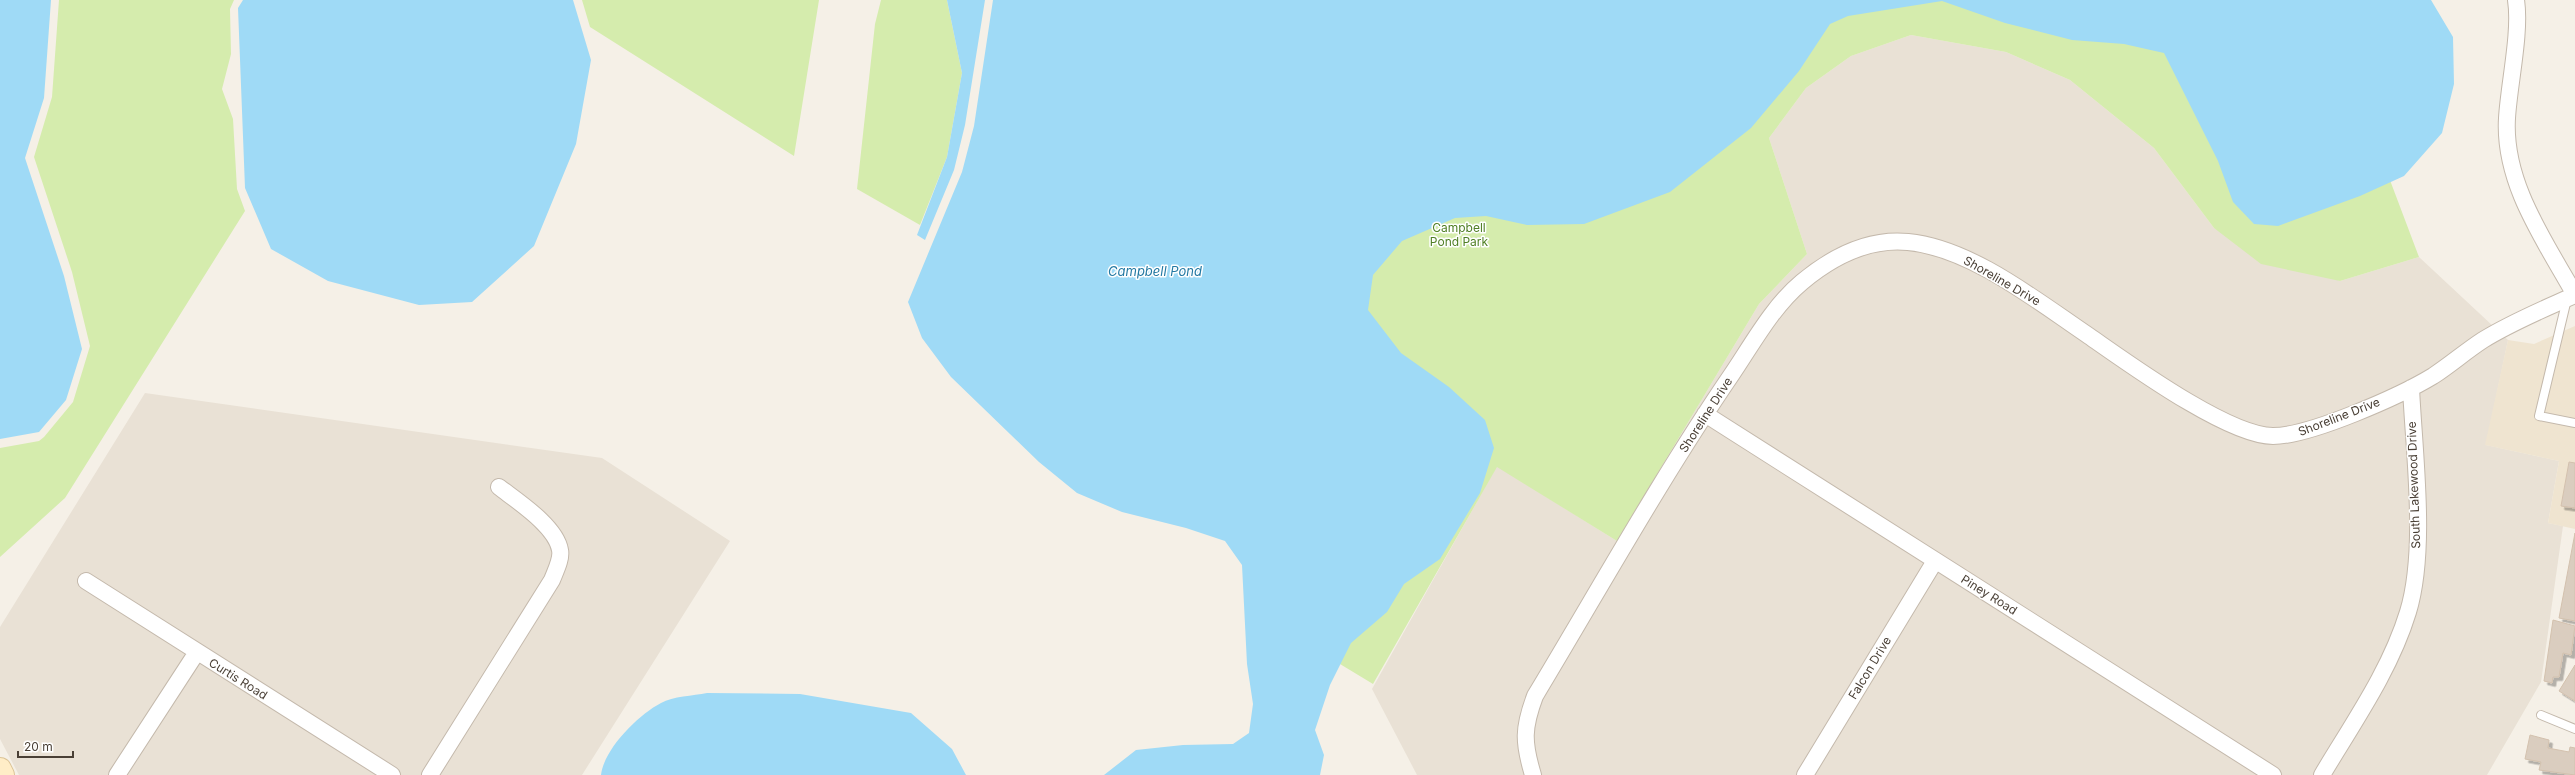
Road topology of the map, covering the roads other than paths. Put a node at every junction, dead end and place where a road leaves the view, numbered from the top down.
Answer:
1 (2516, 0) edge
2 (2571, 297) edge
3 (2411, 388) junction
4 (1705, 414) junction
5 (2575, 423) edge
6 (499, 487) dead end
7 (1935, 560) junction
8 (86, 581) dead end
9 (197, 652) junction
10 (2541, 715) dead end
11 (2575, 729) edge
12 (0, 769) edge
13 (3, 775) edge
14 (116, 775) edge
15 (392, 775) edge
16 (430, 775) edge
17 (1533, 775) edge
18 (1805, 775) edge
19 (2273, 775) edge
20 (2322, 775) edge

1 - 2 street
2 - 3 street, Shoreline Drive
2 - 5 lane
3 - 4 street, Shoreline Drive
3 - 20 street, South Lakewood Drive
4 - 7 street, Piney Road
4 - 17 street, Shoreline Drive
6 - 16 street
7 - 18 street, Falcon Drive
7 - 19 street, Piney Road
8 - 9 street, Curtis Road
9 - 14 street
9 - 15 street, Curtis Road
10 - 11 lane
12 - 13 street

